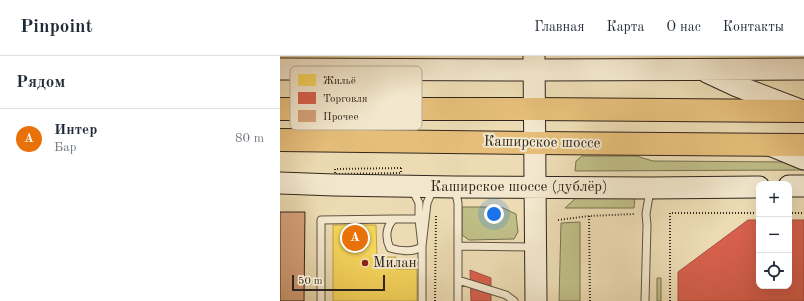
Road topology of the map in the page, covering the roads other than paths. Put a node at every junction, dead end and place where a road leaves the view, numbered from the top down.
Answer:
1 (534, 63) edge
2 (407, 66) edge
3 (280, 69) edge
4 (290, 69) edge
5 (700, 69) junction
6 (804, 69) edge
7 (422, 109) edge
8 (534, 109) junction
9 (803, 111) edge
10 (280, 140) edge
11 (535, 143) junction
12 (767, 144) junction
13 (804, 145) edge
14 (804, 159) edge
15 (280, 183) edge
16 (411, 186) junction
17 (792, 186) edge
18 (804, 186) edge
19 (444, 187) junction
20 (536, 187) junction
21 (756, 187) edge
22 (650, 188) junction
23 (394, 219) junction
24 (419, 219) junction
25 (422, 246) junction
26 (458, 246) junction
27 (535, 247) junction
28 (458, 280) junction
29 (321, 301) edge
30 (422, 301) edge
31 (458, 301) edge
32 (514, 301) edge
33 (536, 301) edge
34 (645, 301) edge

1 - 2 main road
1 - 5 main road
1 - 8 main road
3 - 4 main road
5 - 6 main road
5 - 9 main road
7 - 8 main road
8 - 9 main road
8 - 11 main road
10 - 11 main road, Каширское шоссе
11 - 12 main road, Каширское шоссе
11 - 20 main road
12 - 13 main road, Каширское шоссе
12 - 14 main road
15 - 16 main road, Каширское шоссе (дублёр)
16 - 19 main road, Каширское шоссе (дублёр)
16 - 24 lane
17 - 18 main road
19 - 20 main road, Каширское шоссе (дублёр)
19 - 25 lane
19 - 26 lane
20 - 22 main road, Каширское шоссе (дублёр)
20 - 27 main road
21 - 22 main road, Каширское шоссе (дублёр)
22 - 34 lane
23 - 24 lane
23 - 25 lane
23 - 29 lane
24 - 25 lane
25 - 30 lane
26 - 27 lane
26 - 28 lane
27 - 33 main road
28 - 31 lane
28 - 32 lane

